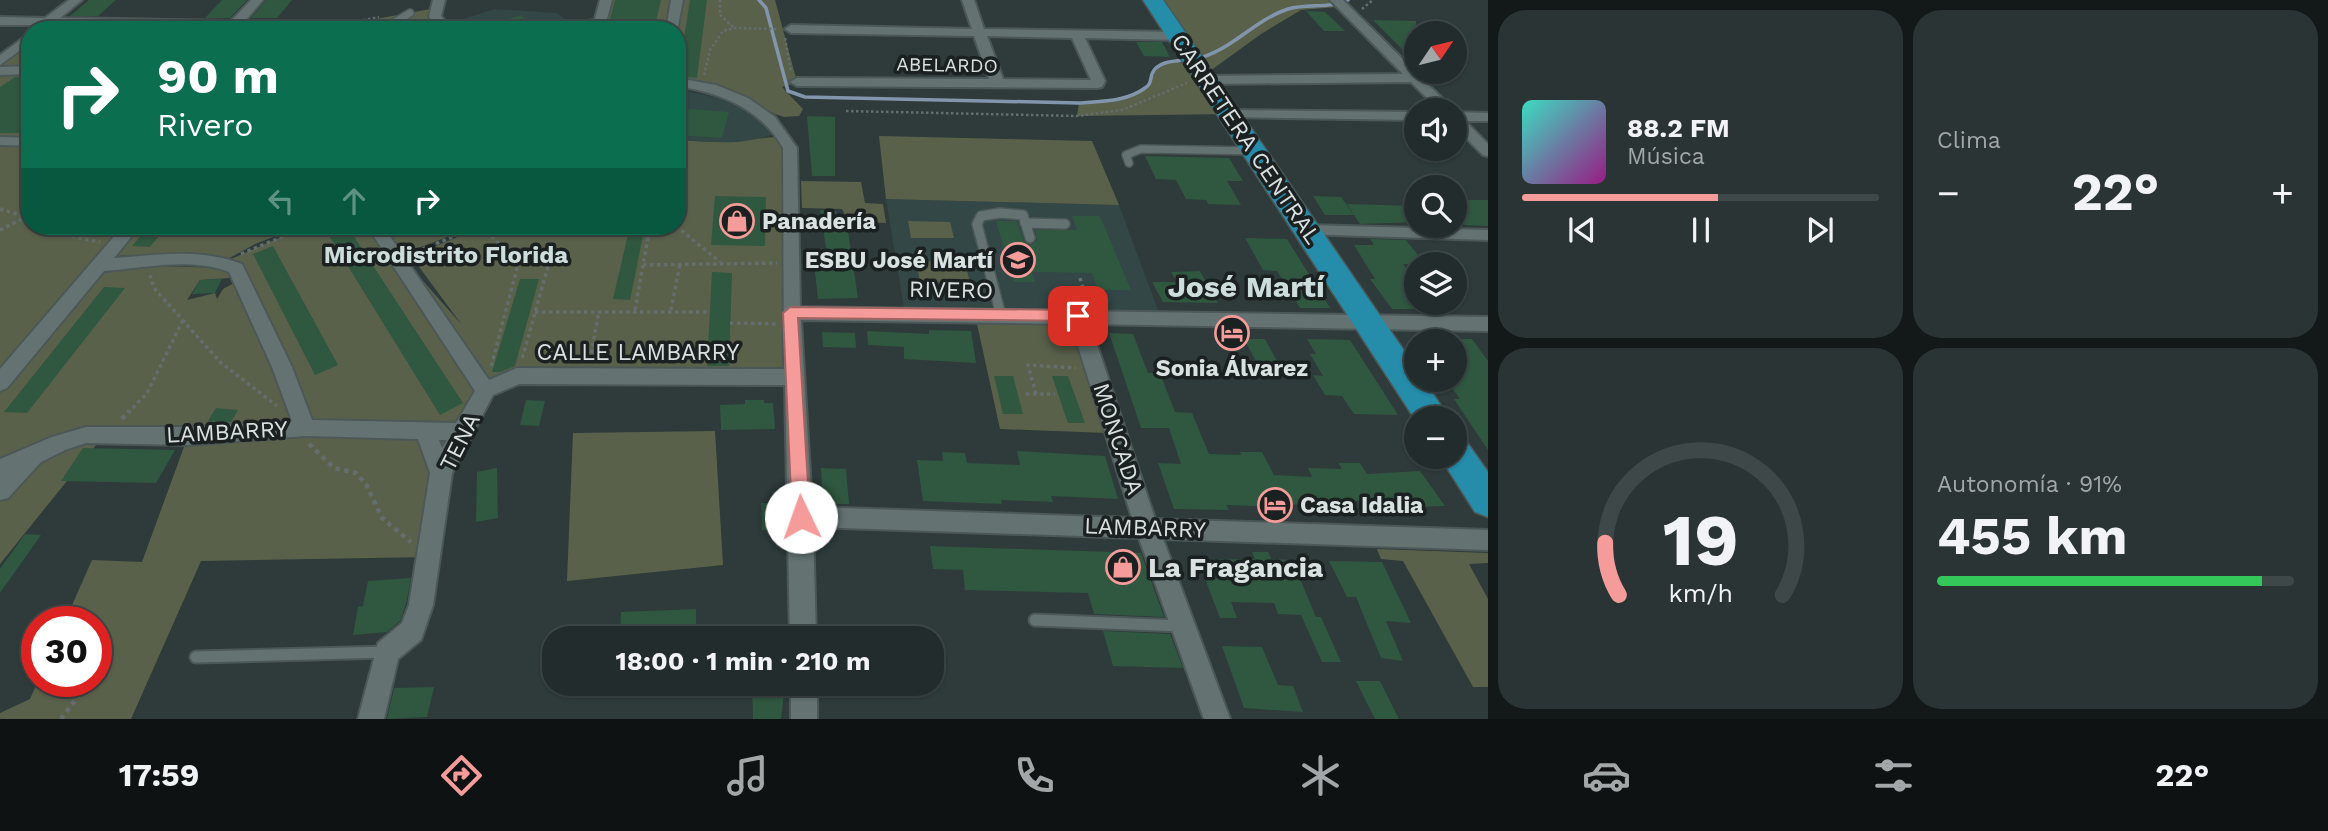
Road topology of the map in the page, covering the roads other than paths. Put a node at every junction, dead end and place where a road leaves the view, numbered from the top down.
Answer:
1 (76, 0) edge
2 (257, 0) edge
3 (439, 0) edge
4 (606, 0) edge
5 (677, 0) edge
6 (968, 0) edge
7 (1153, 0) edge
8 (1340, 4) edge
9 (410, 13) road end
10 (0, 21) edge
11 (49, 21) edge
12 (238, 21) edge
13 (397, 21) edge
14 (439, 21) edge
15 (600, 21) edge
16 (673, 21) edge
17 (21, 23) edge
18 (789, 29) road end
19 (978, 33) junction
20 (1077, 34) junction
21 (21, 44) edge
22 (1192, 58) junction
23 (0, 61) edge
24 (1404, 67) edge
25 (21, 70) edge
26 (0, 71) edge
27 (1404, 77) edge
28 (797, 82) road end
29 (686, 83) edge
30 (1421, 84) edge
31 (998, 85) junction
32 (1435, 98) edge
33 (1230, 114) junction
34 (1404, 116) edge
35 (1467, 117) edge
36 (1488, 117) edge
37 (1467, 130) edge
38 (0, 141) edge
39 (21, 142) edge
40 (1255, 151) junction
41 (1488, 152) edge
42 (1129, 163) dead end
43 (1025, 223) junction
44 (1065, 224) dead end
45 (1308, 230) junction
46 (124, 235) edge
47 (381, 235) edge
48 (1488, 235) edge
49 (1030, 238) dead end
50 (99, 265) junction
51 (1001, 315) junction
52 (1085, 316) junction
53 (791, 318) junction
54 (1366, 321) junction
55 (1488, 324) edge
56 (793, 377) junction
57 (0, 383) edge
58 (485, 390) junction
59 (1424, 406) edge
60 (300, 428) junction
61 (426, 432) junction
62 (461, 432) junction
63 (37, 454) junction
64 (0, 468) edge
65 (1466, 469) edge
66 (441, 473) junction
67 (0, 491) edge
68 (1488, 501) edge
69 (801, 517) junction
70 (1147, 528) junction
71 (1488, 540) edge
72 (1035, 620) dead end
73 (803, 626) edge
74 (1182, 626) junction
75 (387, 652) junction
76 (196, 657) dead end
77 (804, 696) edge
78 (371, 719) edge
79 (804, 719) edge
80 (1217, 719) edge

1 - 11 street
2 - 12 street
3 - 14 street
4 - 15 street
5 - 16 street
6 - 19 street
7 - 22 highway, CARRETERA CENTRAL
8 - 24 street
9 - 13 lane
10 - 17 street
18 - 19 street
19 - 20 street
19 - 31 street
20 - 22 street
20 - 31 street, ABELARDO
21 - 23 street
22 - 27 street
22 - 33 highway, CARRETERA CENTRAL
25 - 26 street
28 - 31 street, ABELARDO
29 - 53 street
30 - 32 street
33 - 34 street
33 - 40 highway, CARRETERA CENTRAL
35 - 36 street
37 - 41 street
38 - 39 street
40 - 42 lane
40 - 45 highway, CARRETERA CENTRAL
43 - 44 lane
43 - 49 lane
43 - 51 lane
45 - 48 street
45 - 54 highway, CARRETERA CENTRAL
46 - 50 street
47 - 58 street, TENA
50 - 57 street
50 - 60 street
51 - 52 street, RIVERO
51 - 53 street, RIVERO
52 - 54 street, RIVERO
52 - 70 street, MONCADA
53 - 56 street
54 - 55 street, RIVERO
54 - 59 highway, CARRETERA CENTRAL
56 - 58 street, CALLE LAMBARRY
56 - 69 street
58 - 62 street, TENA
60 - 61 street, LAMBARRY
60 - 63 street, LAMBARRY
61 - 62 street, LAMBARRY
61 - 66 street
62 - 66 street, TENA
63 - 64 street, LAMBARRY
63 - 67 street
65 - 68 highway
66 - 75 street, TENA
69 - 70 street, LAMBARRY
69 - 73 street
70 - 71 street, LAMBARRY
70 - 74 street, MONCADA
72 - 74 lane
74 - 80 street, MONCADA
75 - 76 lane
75 - 78 street
77 - 79 street

